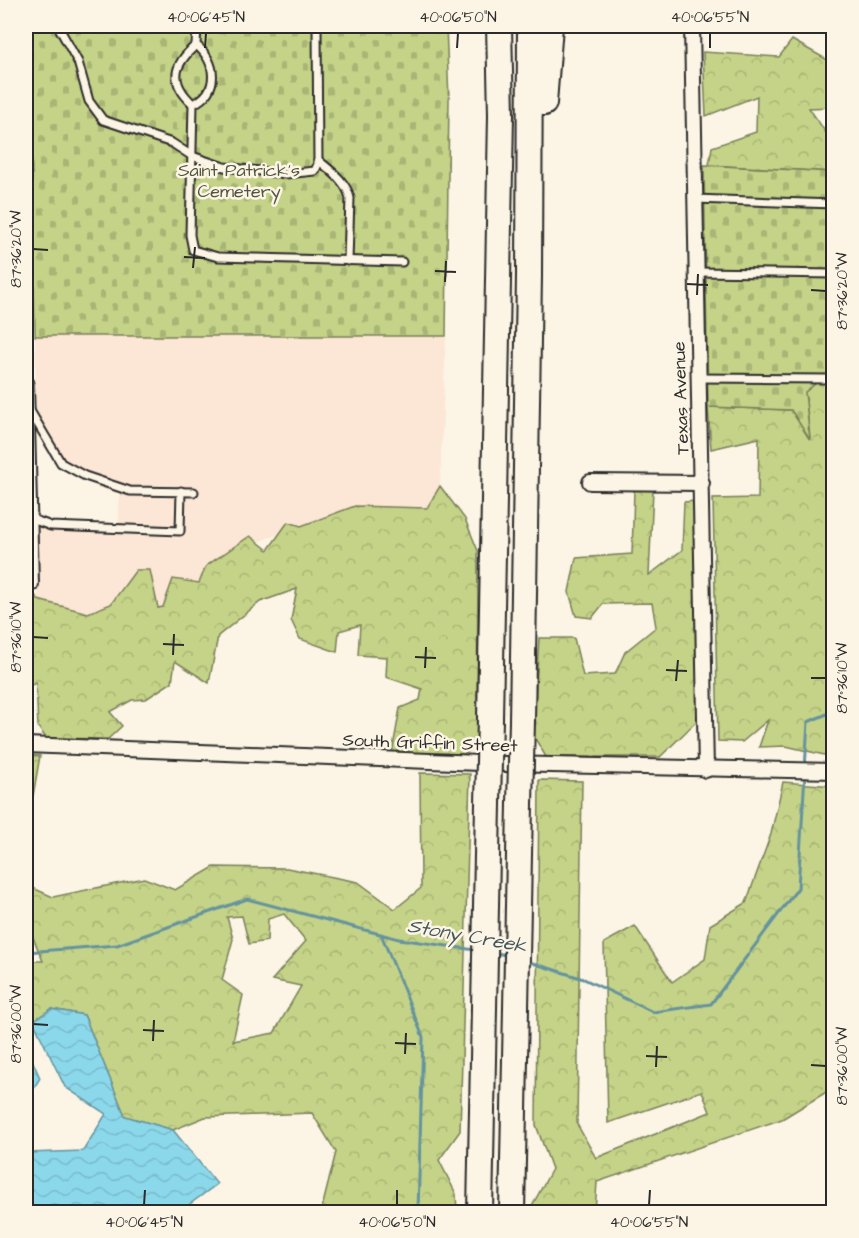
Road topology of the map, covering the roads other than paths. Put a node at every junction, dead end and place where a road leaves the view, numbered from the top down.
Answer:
1 (58, 26) edge
2 (197, 26) edge
3 (317, 26) edge
4 (499, 26) edge
5 (530, 26) edge
6 (550, 26) edge
7 (692, 26) edge
8 (196, 45) junction
9 (193, 104) junction
10 (192, 156) junction
11 (318, 160) junction
12 (695, 199) junction
13 (834, 204) edge
14 (348, 261) junction
15 (402, 262) dead end
16 (696, 272) junction
17 (834, 274) edge
18 (530, 276) junction
19 (834, 376) edge
20 (699, 378) junction
21 (26, 384) edge
22 (26, 413) edge
23 (590, 482) dead end
24 (702, 483) junction
25 (181, 491) junction
26 (194, 492) dead end
27 (28, 519) junction
28 (31, 584) dead end
29 (26, 745) edge
30 (706, 770) junction
31 (834, 771) edge
32 (480, 1212) edge
33 (512, 1212) edge

1 - 10 lane
2 - 8 lane
3 - 11 lane
4 - 32 highway, bridge
5 - 18 highway
6 - 18 highway
7 - 12 street, Texas Avenue
8 - 9 lane
8 - 9 lane
9 - 10 lane
10 - 11 lane
10 - 14 lane
11 - 14 lane
12 - 13 lane
12 - 16 street, Texas Avenue
14 - 15 lane
16 - 17 lane
16 - 20 street, Texas Avenue
18 - 33 highway, bridge
19 - 20 lane
20 - 24 street, Texas Avenue
21 - 22 street
22 - 25 lane
22 - 27 street
23 - 24 street
24 - 30 street, Texas Avenue
25 - 26 lane
25 - 27 lane
27 - 28 street
29 - 30 street, South Griffin Street
30 - 31 street, South Griffin Street

